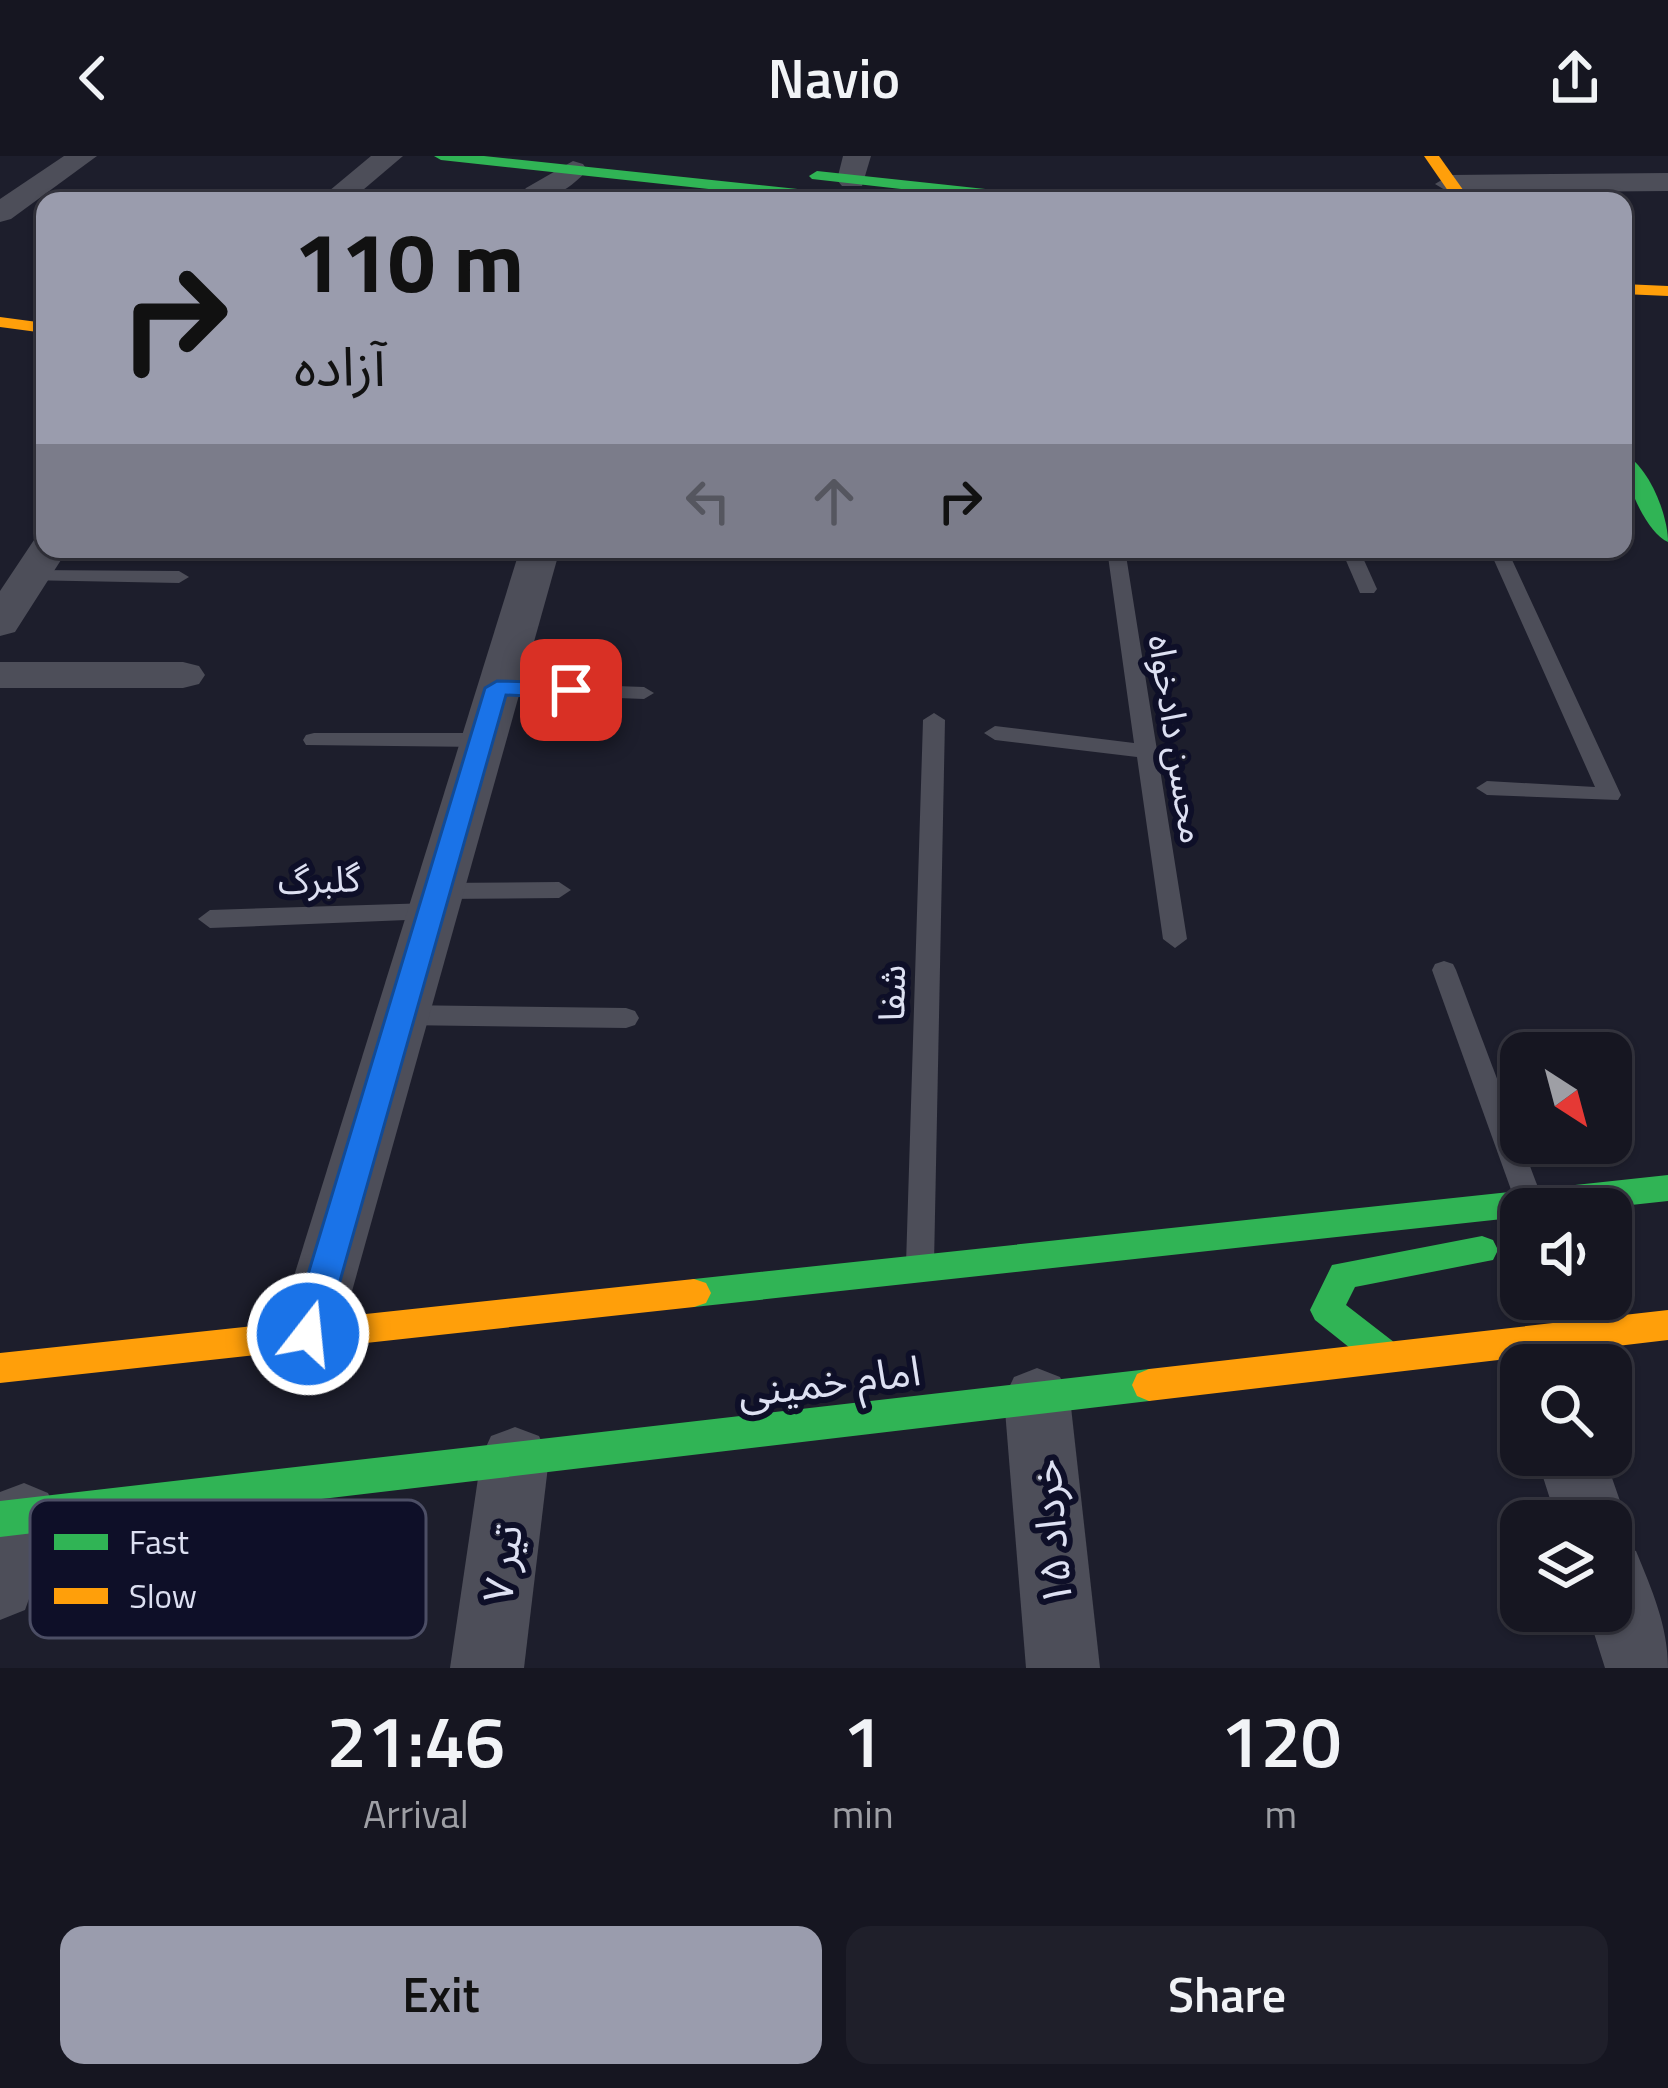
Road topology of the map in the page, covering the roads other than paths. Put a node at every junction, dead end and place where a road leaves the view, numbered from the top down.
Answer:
1 (83, 156) edge
2 (389, 156) edge
3 (441, 156) edge
4 (629, 156) edge
5 (1431, 156) edge
6 (573, 170) junction
7 (858, 179) edge
8 (1668, 182) edge
9 (343, 192) edge
10 (539, 192) edge
11 (718, 192) edge
12 (748, 192) edge
13 (973, 192) edge
14 (1457, 192) edge
15 (16, 203) edge
16 (1632, 262) edge
17 (1653, 262) dead end
18 (1632, 289) edge
19 (1668, 291) edge
20 (0, 322) edge
21 (36, 327) edge
22 (1632, 467) edge
23 (1668, 467) edge
24 (1632, 477) edge
25 (1668, 536) edge
26 (537, 558) edge
27 (1117, 558) edge
28 (1354, 558) edge
29 (1502, 558) edge
30 (39, 562) edge
31 (179, 577) dead end
32 (1367, 589) dead end
33 (0, 622) edge
34 (0, 675) edge
35 (183, 675) dead end
36 (497, 688) junction
37 (644, 693) dead end
38 (934, 720) dead end
39 (995, 733) dead end
40 (314, 740) dead end
41 (481, 740) junction
42 (1147, 751) junction
43 (1487, 788) dead end
44 (559, 890) dead end
45 (434, 901) junction
46 (210, 919) dead end
47 (1174, 939) dead end
48 (1444, 970) dead end
49 (400, 1015) junction
50 (626, 1018) dead end
51 (1523, 1188) edge
52 (1668, 1188) edge
53 (1632, 1192) edge
54 (1500, 1207) edge
55 (1500, 1247) edge
56 (920, 1268) junction
57 (1668, 1325) edge
58 (308, 1334) junction
59 (1578, 1344) edge
60 (1500, 1354) edge
61 (1387, 1357) junction
62 (0, 1367) edge
63 (1037, 1398) junction
64 (515, 1458) junction
65 (157, 1500) edge
66 (12, 1517) edge
67 (0, 1585) edge
68 (1630, 1632) edge
69 (487, 1668) edge
70 (1063, 1668) edge
71 (1642, 1668) edge

1 - 15 street
2 - 9 street
3 - 6 main road
4 - 7 main road
5 - 14 main road
6 - 10 street
6 - 11 main road
7 - 12 main road
7 - 13 main road
8 - 14 street
16 - 17 main road
18 - 19 main road
20 - 21 main road
22 - 23 main road
24 - 25 main road
26 - 36 street
27 - 42 lane, محسن دادخواه
28 - 32 lane
29 - 43 lane
30 - 31 lane
30 - 33 street
34 - 35 street
36 - 37 lane
36 - 41 street
38 - 56 lane, شفا
39 - 42 lane
40 - 41 lane
41 - 45 street
42 - 47 lane, محسن دادخواه
44 - 45 lane, گلبرگ
45 - 46 lane, گلبرگ
45 - 49 street
48 - 51 lane
49 - 50 lane
49 - 58 street
52 - 53 main road
54 - 56 main road
55 - 61 main road
56 - 58 main road
57 - 59 main road, امام خمینی
58 - 62 main road
60 - 61 main road, امام خمینی
61 - 63 main road, امام خمینی
63 - 64 main road, امام خمینی
63 - 70 street, ۱۵ خرداد
64 - 65 main road, امام خمینی
64 - 69 street, ۷ تیر
66 - 67 street
68 - 71 street

